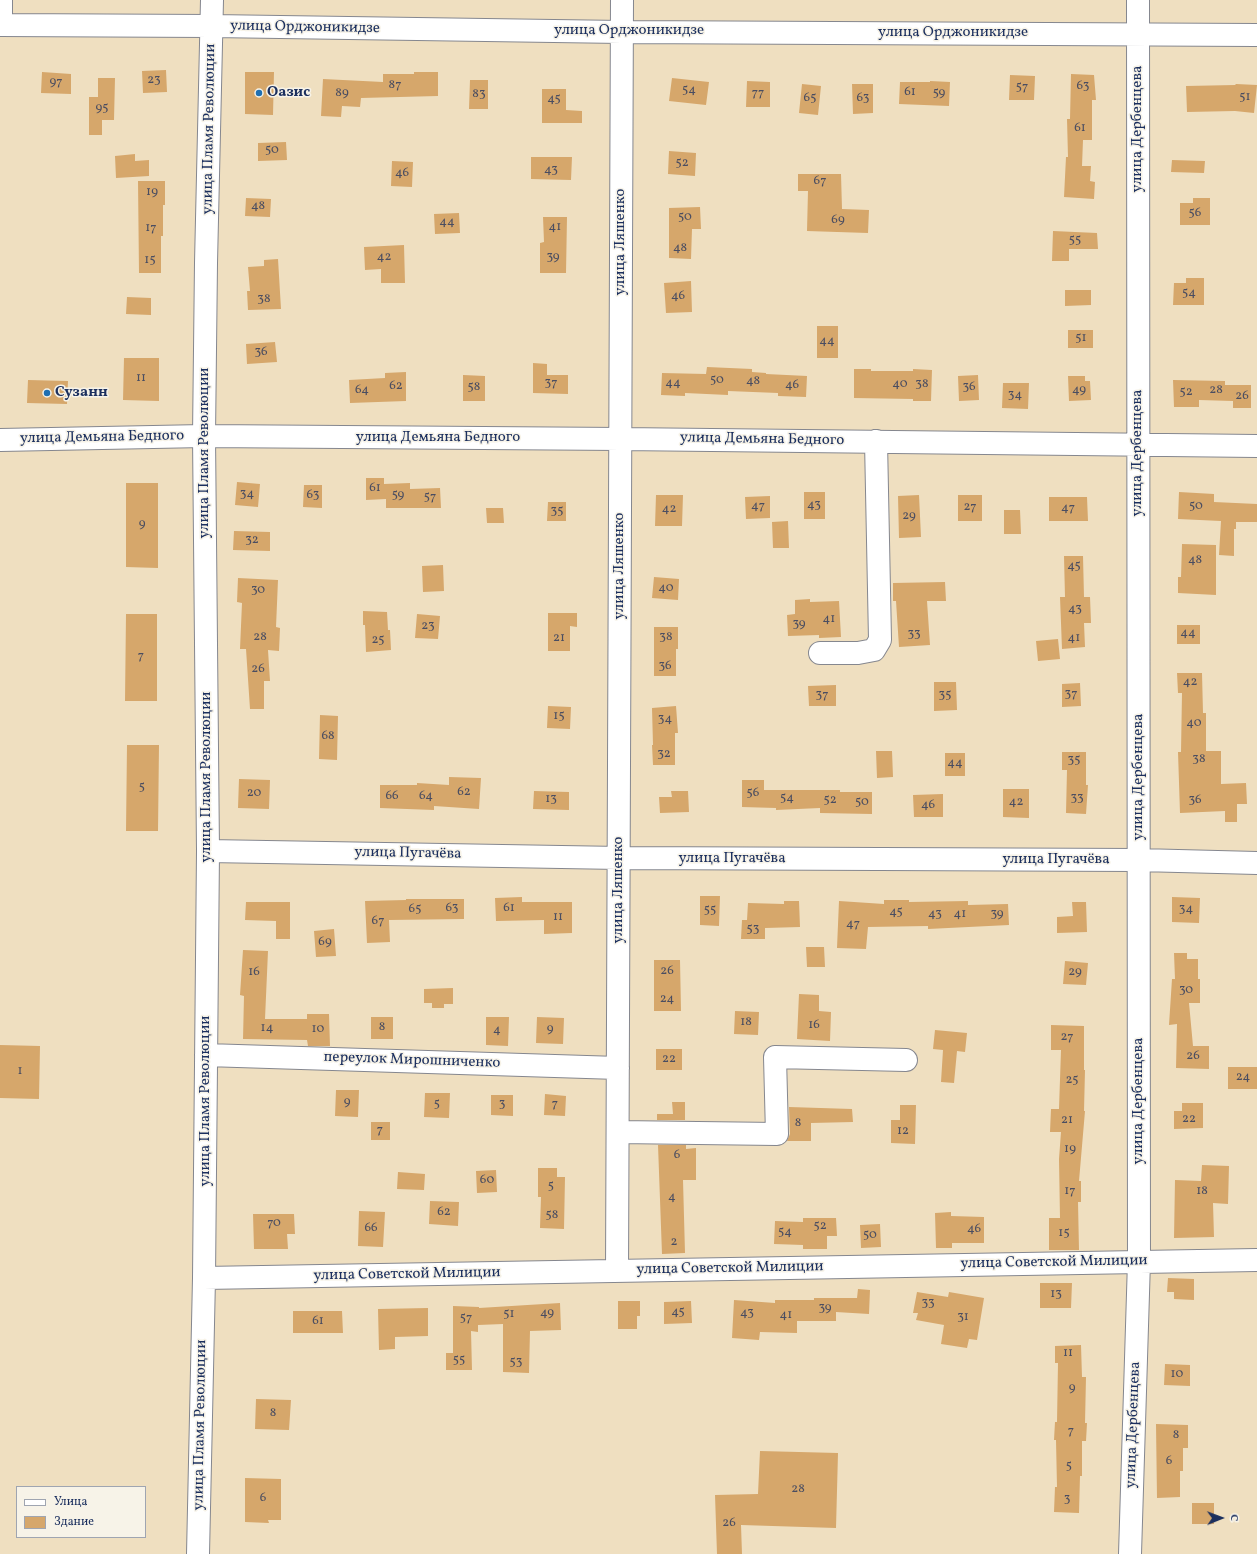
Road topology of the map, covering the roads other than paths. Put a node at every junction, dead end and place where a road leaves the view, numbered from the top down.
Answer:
1 (1, 0) edge
2 (212, 0) edge
3 (622, 0) edge
4 (1138, 0) edge
5 (0, 25) edge
6 (212, 26) junction
7 (622, 32) junction
8 (1138, 34) junction
9 (1257, 35) edge
10 (204, 436) junction
11 (621, 439) junction
12 (0, 440) edge
13 (876, 441) junction
14 (1138, 444) junction
15 (1257, 446) edge
16 (820, 653) dead end
17 (208, 850) junction
18 (620, 858) junction
19 (1139, 860) junction
20 (1257, 863) edge
21 (206, 1055) junction
22 (906, 1060) dead end
23 (618, 1068) junction
24 (618, 1132) junction
25 (1257, 1260) edge
26 (1139, 1262) junction
27 (617, 1271) junction
28 (204, 1278) junction
29 (198, 1554) edge
30 (1130, 1554) edge

1 - 5 street, улица Орджоникидзе
2 - 6 street, улица Пламя Революции
3 - 7 street, улица Ляшенко
4 - 8 street, улица Дербенцева
5 - 6 street, улица Орджоникидзе
6 - 7 street, улица Орджоникидзе
6 - 10 street, улица Пламя Революции
7 - 8 street, улица Орджоникидзе
7 - 11 street, улица Ляшенко
8 - 9 street, улица Орджоникидзе
8 - 14 street, улица Дербенцева
10 - 11 street, улица Демьяна Бедного
10 - 12 street, улица Демьяна Бедного
10 - 17 street, улица Пламя Революции
11 - 13 street, улица Демьяна Бедного
11 - 18 street, улица Ляшенко
13 - 14 street, улица Демьяна Бедного
13 - 16 street
14 - 15 street, улица Демьяна Бедного
14 - 19 street, улица Дербенцева
17 - 18 street, улица Пугачёва
17 - 21 street, улица Пламя Революции
18 - 19 street, улица Пугачёва
18 - 23 street, улица Ляшенко
19 - 20 street, улица Пугачёва
19 - 26 street, улица Дербенцева
21 - 23 street, переулок Мирошниченко
21 - 28 street, улица Пламя Революции
22 - 24 street
23 - 24 street, улица Ляшенко
24 - 27 street, улица Ляшенко
25 - 26 street, улица Советской Милиции
26 - 27 street, улица Советской Милиции
26 - 30 street, улица Дербенцева
27 - 28 street, улица Советской Милиции
28 - 29 street, улица Пламя Революции

